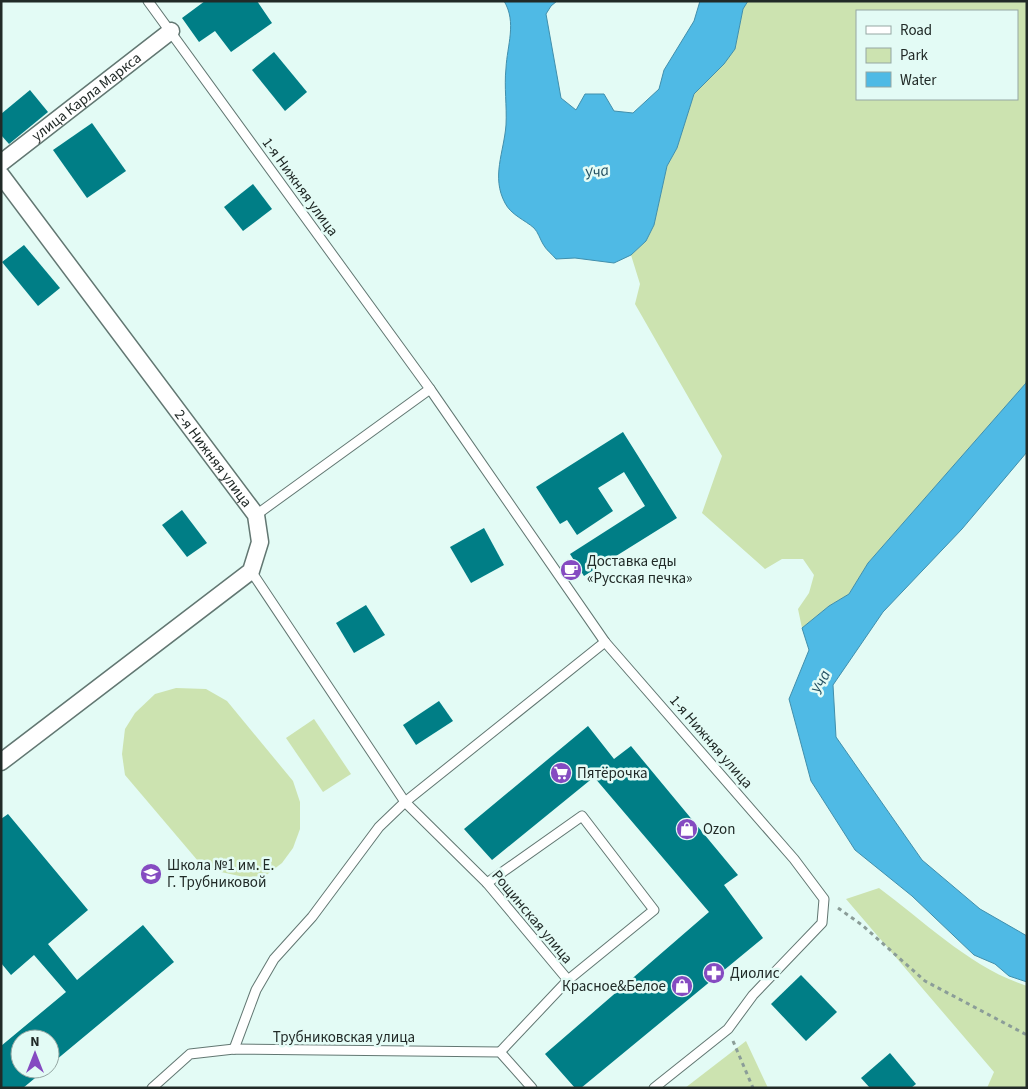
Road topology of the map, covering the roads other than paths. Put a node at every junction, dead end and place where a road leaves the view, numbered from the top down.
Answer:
1 (148, 1) edge
2 (171, 31) junction
3 (1, 163) edge
4 (1, 175) edge
5 (430, 389) junction
6 (256, 515) junction
7 (251, 571) junction
8 (605, 642) junction
9 (1, 762) edge
10 (404, 802) junction
11 (487, 883) junction
12 (568, 980) junction
13 (234, 1050) junction
14 (500, 1052) junction
15 (152, 1088) edge
16 (532, 1088) edge
17 (654, 1088) edge

1 - 2 lane, 1-я Нижняя улица
2 - 3 street, улица Карла Маркса
2 - 5 lane, 1-я Нижняя улица
4 - 6 street, 2-я Нижняя улица
5 - 6 lane
5 - 8 lane, 1-я Нижняя улица
6 - 7 street, 2-я Нижняя улица
7 - 9 street
7 - 10 lane, Рощинская улица
8 - 10 lane
8 - 17 lane, 1-я Нижняя улица
10 - 11 lane, Рощинская улица
10 - 13 lane
11 - 12 lane, Рощинская улица
11 - 12 lane
12 - 14 lane, Рощинская улица
13 - 14 lane, Трубниковская улица
13 - 15 lane, Трубниковская улица
14 - 16 lane

